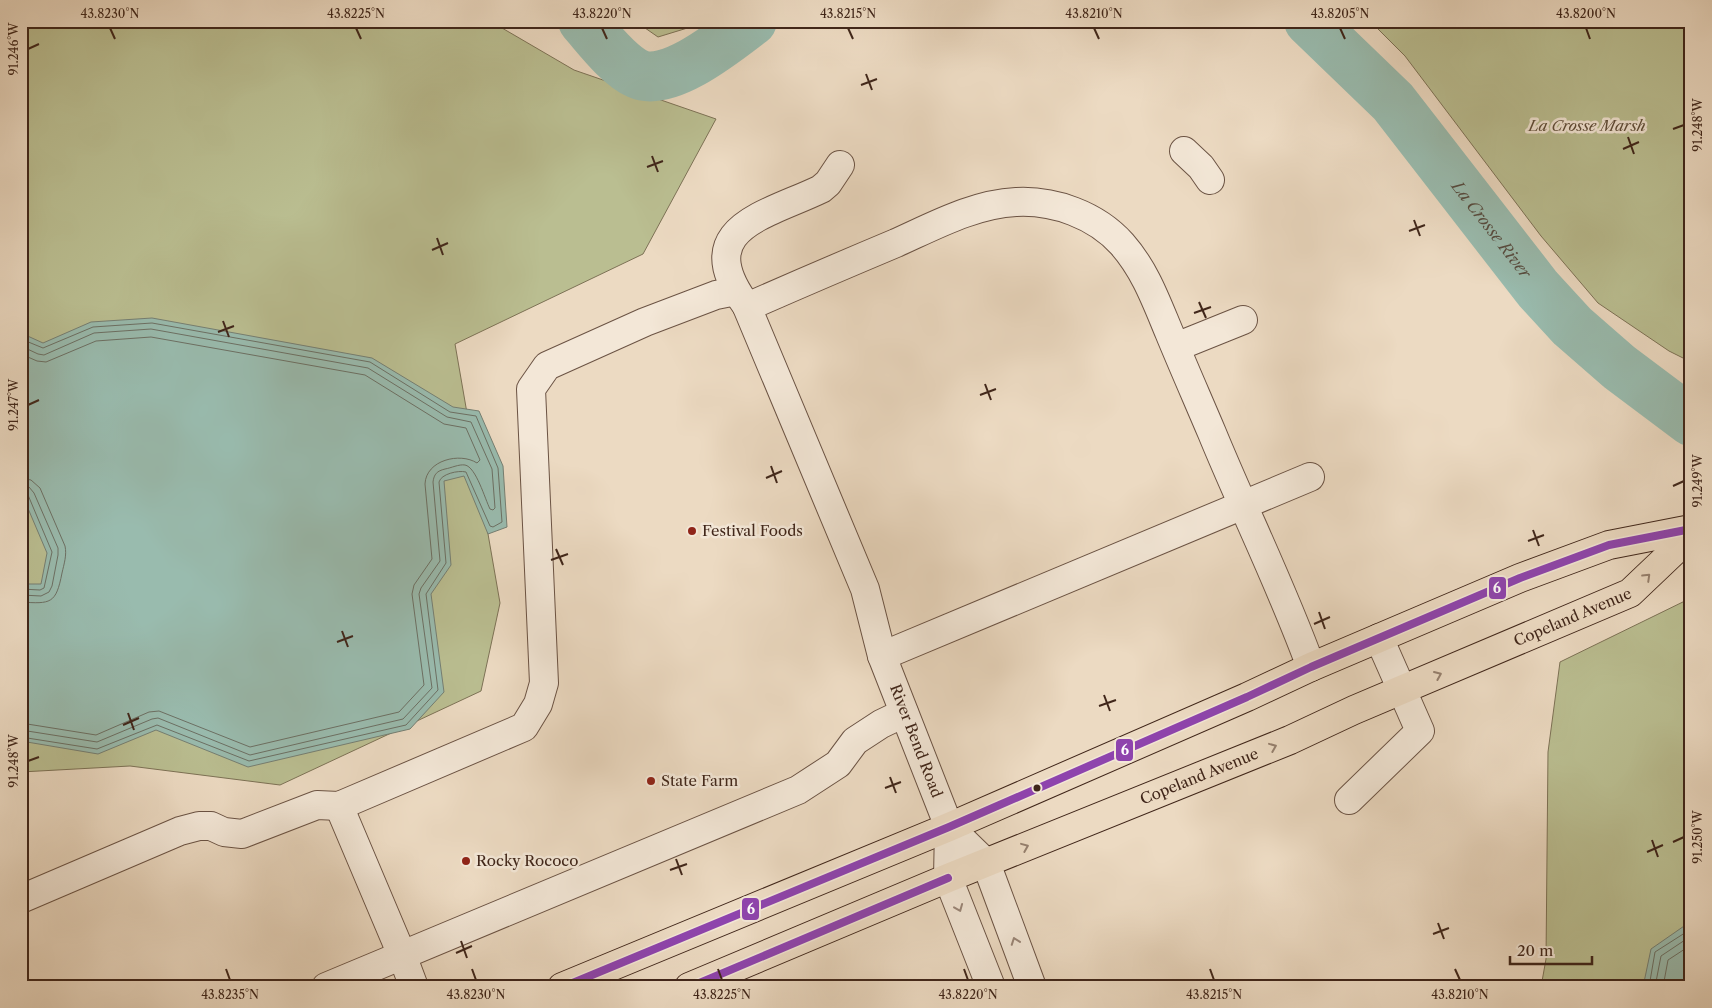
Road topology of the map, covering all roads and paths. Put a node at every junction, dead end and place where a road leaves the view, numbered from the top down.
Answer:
1 (1184, 152) dead end
2 (840, 164) dead end
3 (1210, 180) dead end
4 (742, 299) junction
5 (1243, 320) dead end
6 (1176, 347) junction
7 (1310, 477) dead end
8 (1242, 505) junction
9 (1691, 529) edge
10 (1691, 535) edge
11 (1379, 638) junction
12 (882, 656) junction
13 (1312, 667) junction
14 (1402, 690) junction
15 (904, 713) junction
16 (1349, 800) dead end
17 (339, 806) junction
18 (949, 827) junction
19 (986, 863) junction
20 (948, 878) junction
21 (21, 899) edge
22 (402, 955) junction
23 (326, 987) edge
24 (414, 987) edge
25 (562, 987) edge
26 (689, 987) edge
27 (991, 987) edge
28 (1032, 987) edge

1 - 3 street
2 - 4 street, River Bend Road
4 - 6 street
4 - 12 street, River Bend Road
4 - 17 street
5 - 6 street
6 - 8 street
7 - 8 street
8 - 12 street
8 - 13 street
9 - 11 highway
14 -> 10 highway, Copeland Avenue
11 - 13 highway
11 - 14 street
12 - 15 street, River Bend Road
13 - 18 highway
14 - 16 street
19 -> 14 highway, Copeland Avenue
15 - 18 street, River Bend Road
15 - 22 street
17 - 21 street
17 - 22 street
18 - 19 street, River Bend Road
18 - 20 street, River Bend Road
18 - 25 highway
19 - 20 highway, Copeland Avenue
28 -> 19 street, River Bend Road
20 - 26 highway, Copeland Avenue
20 -> 27 street, River Bend Road
22 - 23 street
22 - 24 street

